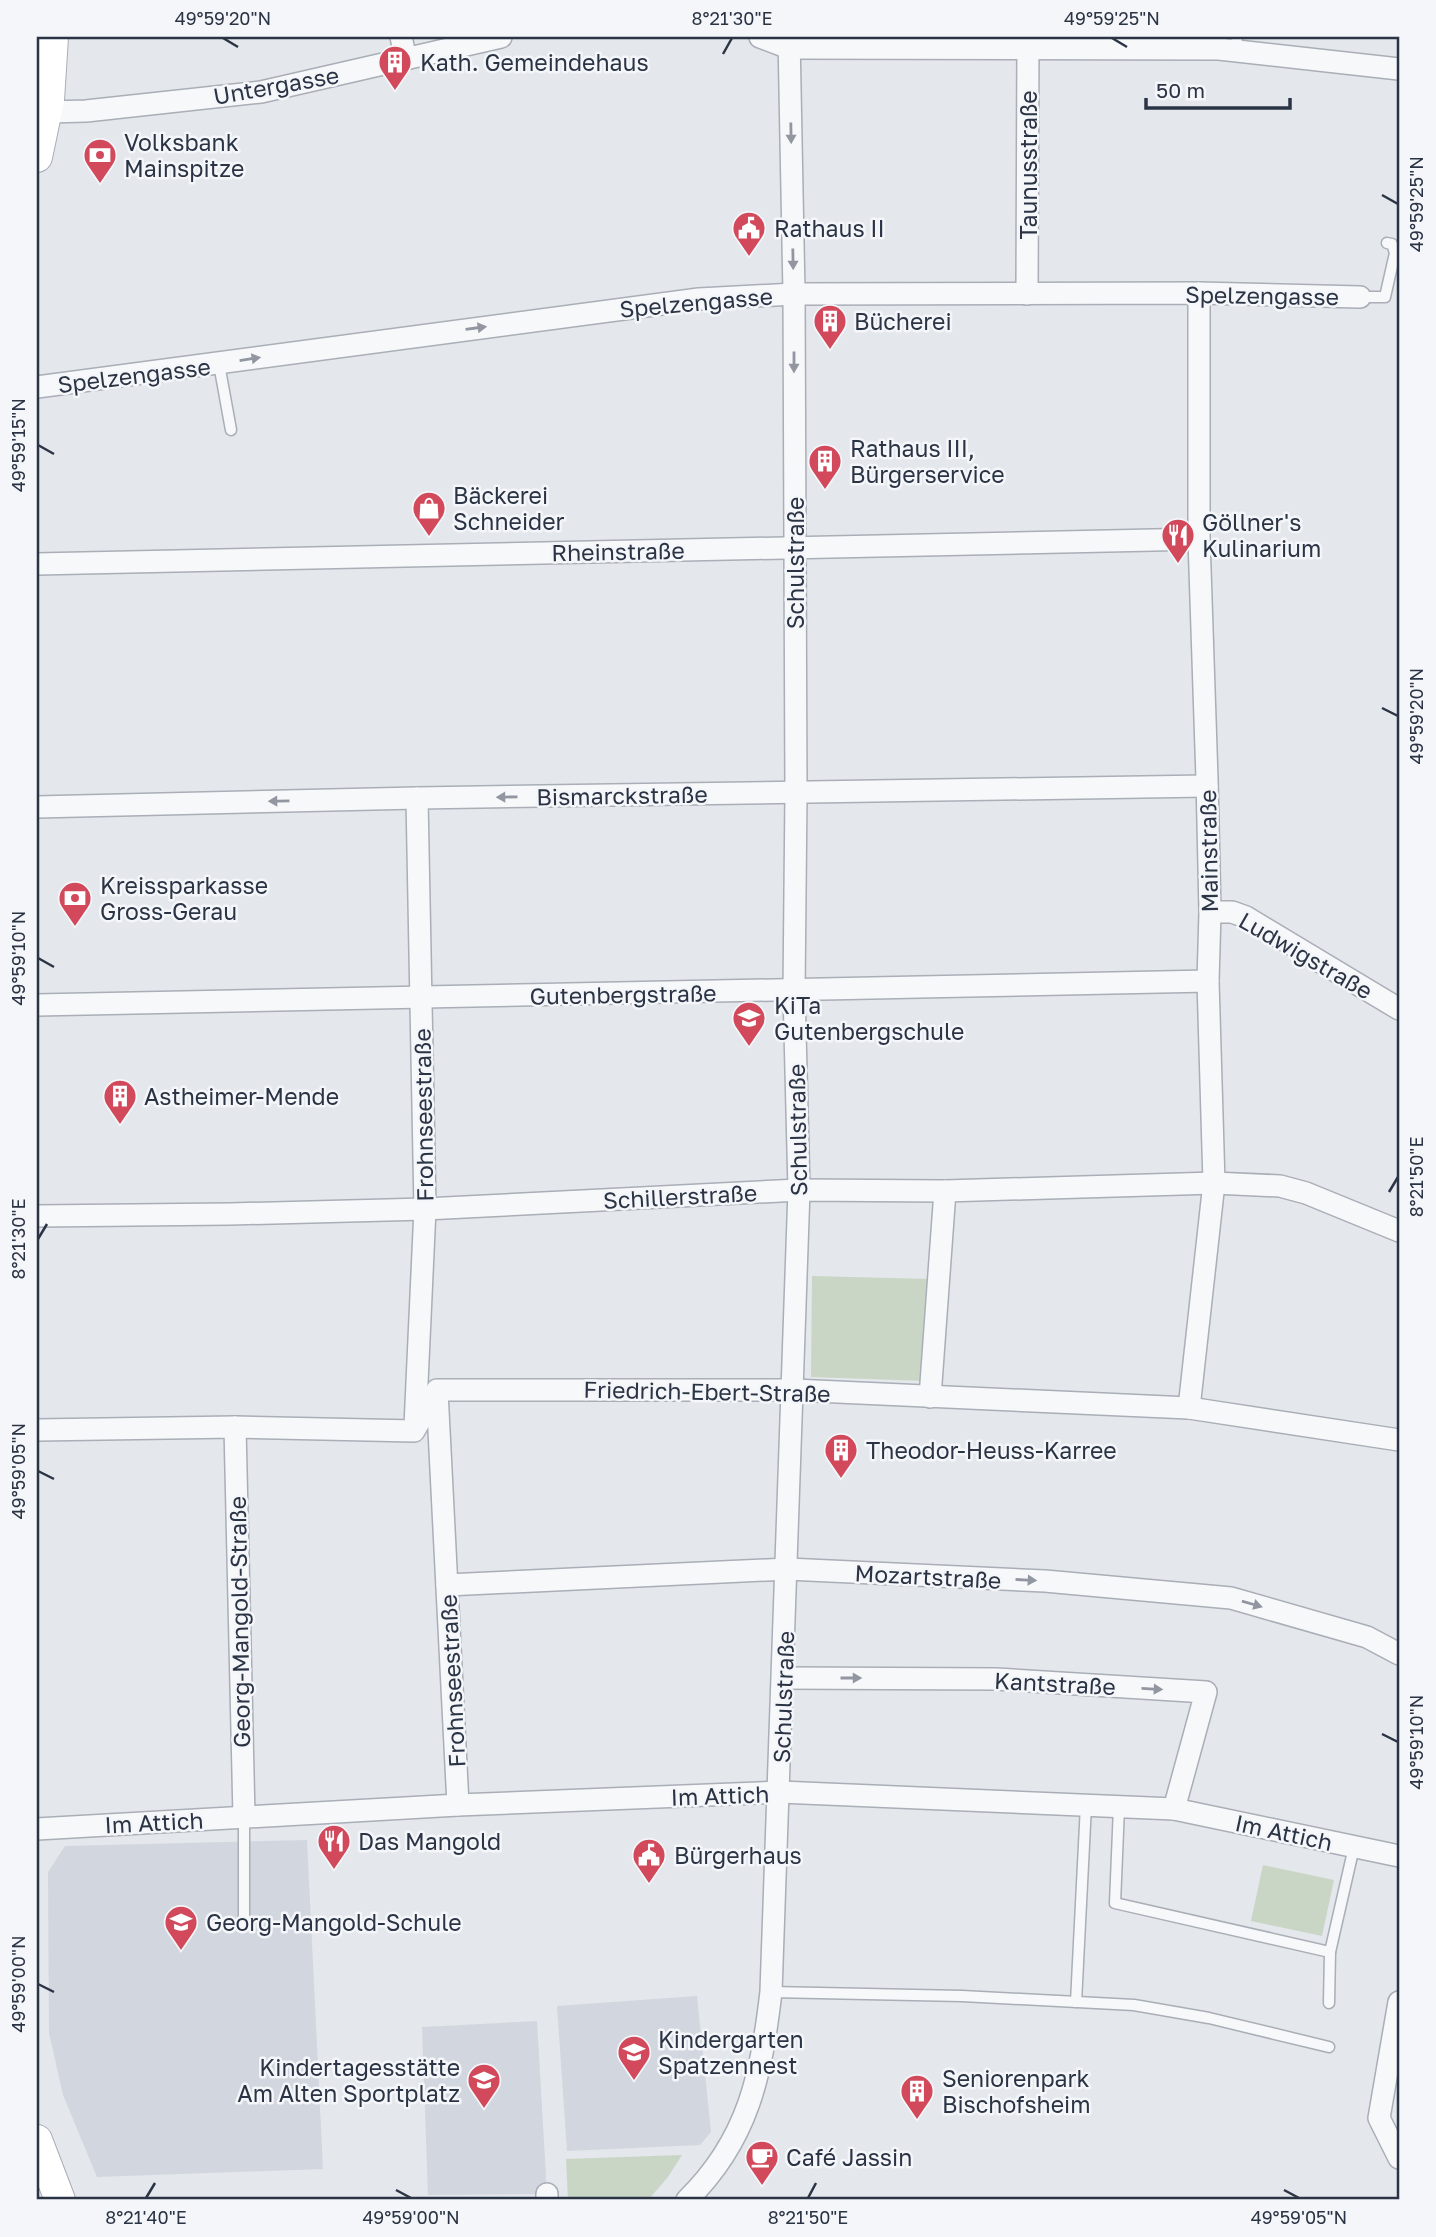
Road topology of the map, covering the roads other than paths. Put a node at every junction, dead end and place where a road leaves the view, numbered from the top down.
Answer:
1 (53, 37) edge
2 (401, 37) edge
3 (501, 37) edge
4 (760, 37) edge
5 (789, 42) edge
6 (1028, 42) edge
7 (1236, 44) edge
8 (406, 59) junction
9 (1399, 69) edge
10 (41, 137) edge
11 (1387, 243) dead end
12 (1199, 293) junction
13 (794, 294) junction
14 (1027, 294) junction
15 (1360, 297) joint
16 (219, 364) junction
17 (37, 387) edge
18 (231, 430) dead end
19 (1199, 539) junction
20 (794, 548) junction
21 (37, 564) edge
22 (1207, 786) junction
23 (796, 793) junction
24 (417, 798) junction
25 (37, 807) edge
26 (1210, 912) junction
27 (1208, 981) junction
28 (794, 991) junction
29 (420, 997) junction
30 (37, 1005) edge
31 (1399, 1009) edge
32 (1214, 1183) junction
33 (799, 1190) junction
34 (945, 1191) junction
35 (425, 1209) junction
36 (37, 1216) edge
37 (1399, 1231) edge
38 (437, 1390) junction
39 (794, 1390) junction
40 (930, 1397) junction
41 (1189, 1408) junction
42 (235, 1427) junction
43 (37, 1430) edge
44 (414, 1431) junction
45 (1399, 1440) edge
46 (787, 1569) junction
47 (447, 1585) junction
48 (1399, 1654) edge
49 (783, 1678) junction
50 (780, 1792) junction
51 (458, 1805) junction
52 (1086, 1805) junction
53 (1119, 1807) junction
54 (1174, 1809) junction
55 (244, 1817) junction
56 (37, 1829) edge
57 (1354, 1847) junction
58 (1399, 1856) edge
59 (244, 1924) dead end
60 (1330, 1952) junction
61 (771, 1992) junction
62 (1076, 2002) junction
63 (1399, 2002) edge
64 (1329, 2003) dead end
65 (1329, 2046) dead end
66 (37, 2140) edge
67 (1399, 2158) edge
68 (60, 2200) edge
69 (687, 2200) edge

1 - 10 main road
2 - 8 street
3 - 8 street, Untergasse
4 - 5 street
5 - 6 street
5 -> 13 street, Schulstraße
6 - 7 street
6 - 14 street, Taunusstraße
7 - 9 street
8 - 10 street, Untergasse
11 - 15 lane
12 - 14 street, Spelzengasse
12 - 15 street, Spelzengasse
12 - 19 street, Mainstraße
13 - 14 street, Spelzengasse
16 -> 13 street, Spelzengasse
13 -> 20 street, Schulstraße
16 - 17 street, Spelzengasse
16 - 18 lane
19 - 20 street, Rheinstraße
19 - 22 street, Mainstraße
20 - 21 street, Rheinstraße
20 - 23 street, Schulstraße
22 - 23 street, Bismarckstraße
22 - 26 street, Mainstraße
23 -> 24 street, Bismarckstraße
23 - 28 street, Schulstraße
24 -> 25 street, Bismarckstraße
24 - 29 street, Frohnseestraße
26 - 27 street, Mainstraße
26 - 31 street, Ludwigstraße
27 - 28 street, Gutenbergstraße
27 - 32 street, Mainstraße
28 - 29 street, Gutenbergstraße
28 - 33 street, Schulstraße
29 - 30 street, Gutenbergstraße
29 - 35 street, Frohnseestraße
32 - 34 street, Schillerstraße
32 - 37 street, Schillerstraße
32 - 41 street, Mainstraße
33 - 34 street, Schillerstraße
33 - 35 street, Schillerstraße
33 - 39 street, Schulstraße
34 - 40 street
35 - 36 street, Schillerstraße
35 - 44 street, Frohnseestraße
38 - 39 street, Friedrich-Ebert-Straße
38 - 44 street
38 - 47 street, Frohnseestraße
39 - 40 street, Friedrich-Ebert-Straße
39 - 46 street, Schulstraße
40 - 41 street, Friedrich-Ebert-Straße
41 - 45 street, Friedrich-Ebert-Straße
42 - 43 street
42 - 44 street
42 - 55 street, Georg-Mangold-Straße
46 - 47 street, Mozartstraße
46 -> 48 street, Mozartstraße
46 - 49 street, Schulstraße
47 - 51 street, Frohnseestraße
49 - 50 street, Schulstraße
49 -> 54 street, Kantstraße
50 - 51 street, Im Attich
50 - 52 street, Im Attich
50 - 61 street, Schulstraße
51 - 55 street, Im Attich
52 - 53 street, Im Attich
52 - 62 lane
53 - 54 street, Im Attich
53 - 60 lane
54 - 57 street, Im Attich
55 - 56 street, Im Attich
55 - 59 lane
57 - 58 street, Im Attich
57 - 60 lane
60 - 64 lane
61 - 62 lane
61 - 69 street, Schulstraße
62 - 65 lane
63 - 67 street
66 - 68 main road

